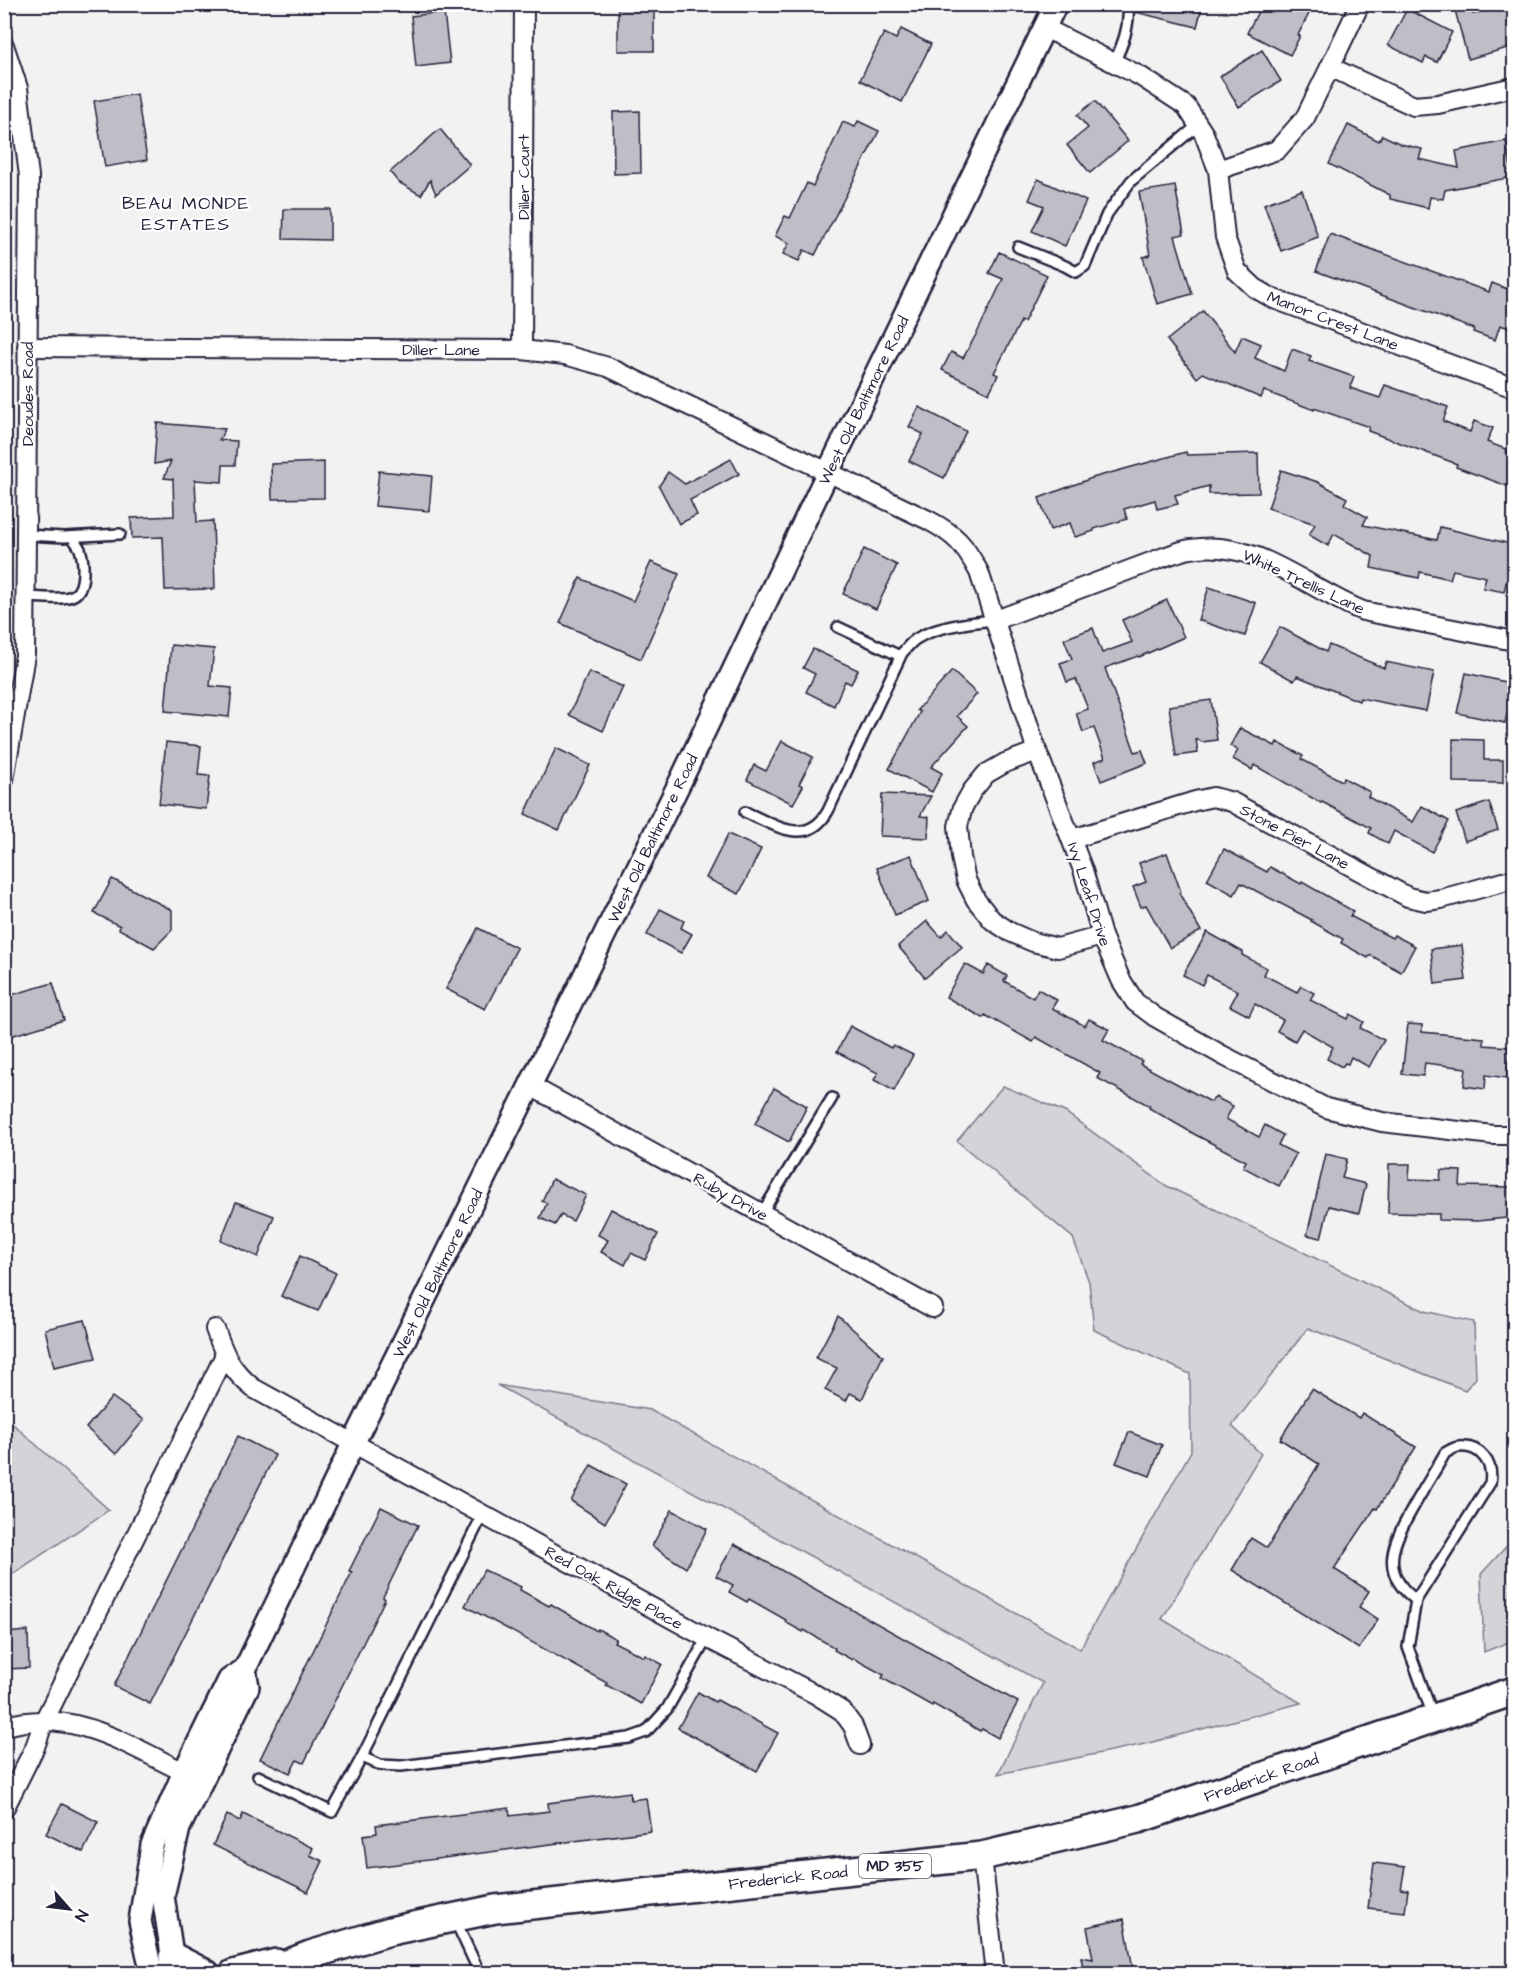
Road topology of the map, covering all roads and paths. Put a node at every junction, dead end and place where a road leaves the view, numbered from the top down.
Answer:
1 (524, 4) edge
2 (1056, 4) edge
3 (1128, 4) edge
4 (1360, 4) edge
5 (1045, 28) junction
6 (4, 45) edge
7 (1114, 63) junction
8 (1330, 67) junction
9 (1515, 87) edge
10 (1198, 125) junction
11 (1218, 170) junction
12 (1017, 247) dead end
13 (27, 347) junction
14 (522, 350) junction
15 (1515, 388) edge
16 (828, 472) junction
17 (120, 534) dead end
18 (26, 535) junction
19 (72, 537) junction
20 (25, 597) junction
21 (996, 620) junction
22 (838, 627) dead end
23 (1515, 641) edge
24 (900, 656) junction
25 (1037, 751) junction
26 (4, 780) edge
27 (745, 812) dead end
28 (1072, 839) junction
29 (1515, 879) edge
30 (1102, 936) junction
31 (529, 1085) junction
32 (832, 1098) dead end
33 (1515, 1135) edge
34 (762, 1213) junction
35 (933, 1308) dead end
36 (215, 1329) dead end
37 (225, 1355) junction
38 (354, 1442) junction
39 (483, 1514) junction
40 (1416, 1600) junction
41 (707, 1638) junction
42 (244, 1669) junction
43 (1515, 1691) edge
44 (1434, 1719) junction
45 (44, 1721) junction
46 (4, 1727) edge
47 (860, 1745) dead end
48 (362, 1757) junction
49 (184, 1772) junction
50 (258, 1776) dead end
51 (4, 1809) edge
52 (982, 1856) junction
53 (454, 1917) junction
54 (310, 1955) junction
55 (160, 1970) edge
56 (206, 1974) edge
57 (233, 1974) edge
58 (261, 1974) edge
59 (480, 1974) edge
60 (995, 1974) edge

1 - 14 street, Diller Court
2 - 5 street, West Old Baltimore Road
3 - 7 lane
4 - 8 street
5 - 7 street, Manor Crest Lane
5 - 16 street, West Old Baltimore Road
6 - 13 street, Deoudes Road
7 - 10 street, Manor Crest Lane
8 - 9 street
8 - 11 street
10 - 11 street, Manor Crest Lane
10 - 12 lane
11 - 15 street, Manor Crest Lane
13 - 14 street, Diller Lane
13 - 18 street, Deoudes Road
14 - 16 street, Diller Lane
16 - 21 street, Ivy Leaf Drive
16 - 31 street, West Old Baltimore Road
17 - 19 lane
18 - 19 lane
18 - 20 street, Deoudes Road
19 - 20 lane
20 - 26 street, Deoudes Road
21 - 23 street, White Trellis Lane
21 - 24 lane
21 - 25 street, Ivy Leaf Drive
22 - 24 lane
24 - 27 lane
25 - 28 street, Ivy Leaf Drive
25 - 30 street
28 - 29 street, Stone Pier Lane
28 - 30 street, Ivy Leaf Drive
30 - 33 street, Ivy Leaf Drive
31 - 34 street, Ruby Drive
31 - 38 street, West Old Baltimore Road
32 - 34 lane
34 - 35 street, Ruby Drive
36 - 37 street, Red Oak Ridge Place
37 - 38 street, Red Oak Ridge Place
37 - 45 street
38 - 39 street, Red Oak Ridge Place
38 - 42 street, West Old Baltimore Road
39 - 41 street, Red Oak Ridge Place
39 - 48 lane
40 - 40 lane
40 - 44 lane
41 - 47 street, Red Oak Ridge Place
41 - 48 lane
42 - 49 street, West Old Baltimore Road
42 - 55 street, West Old Baltimore Road
43 - 44 main road, Frederick Road / MD 355
44 - 52 main road, Frederick Road / MD 355
45 - 46 street
45 - 49 street
45 - 51 street
48 - 50 lane
49 - 55 street, West Old Baltimore Road
52 - 53 main road, Frederick Road / MD 355
52 - 60 street
53 - 54 main road, Frederick Road / MD 355
53 - 59 lane
54 - 57 main road
54 - 58 main road, Frederick Road / MD 355
55 - 56 main road

